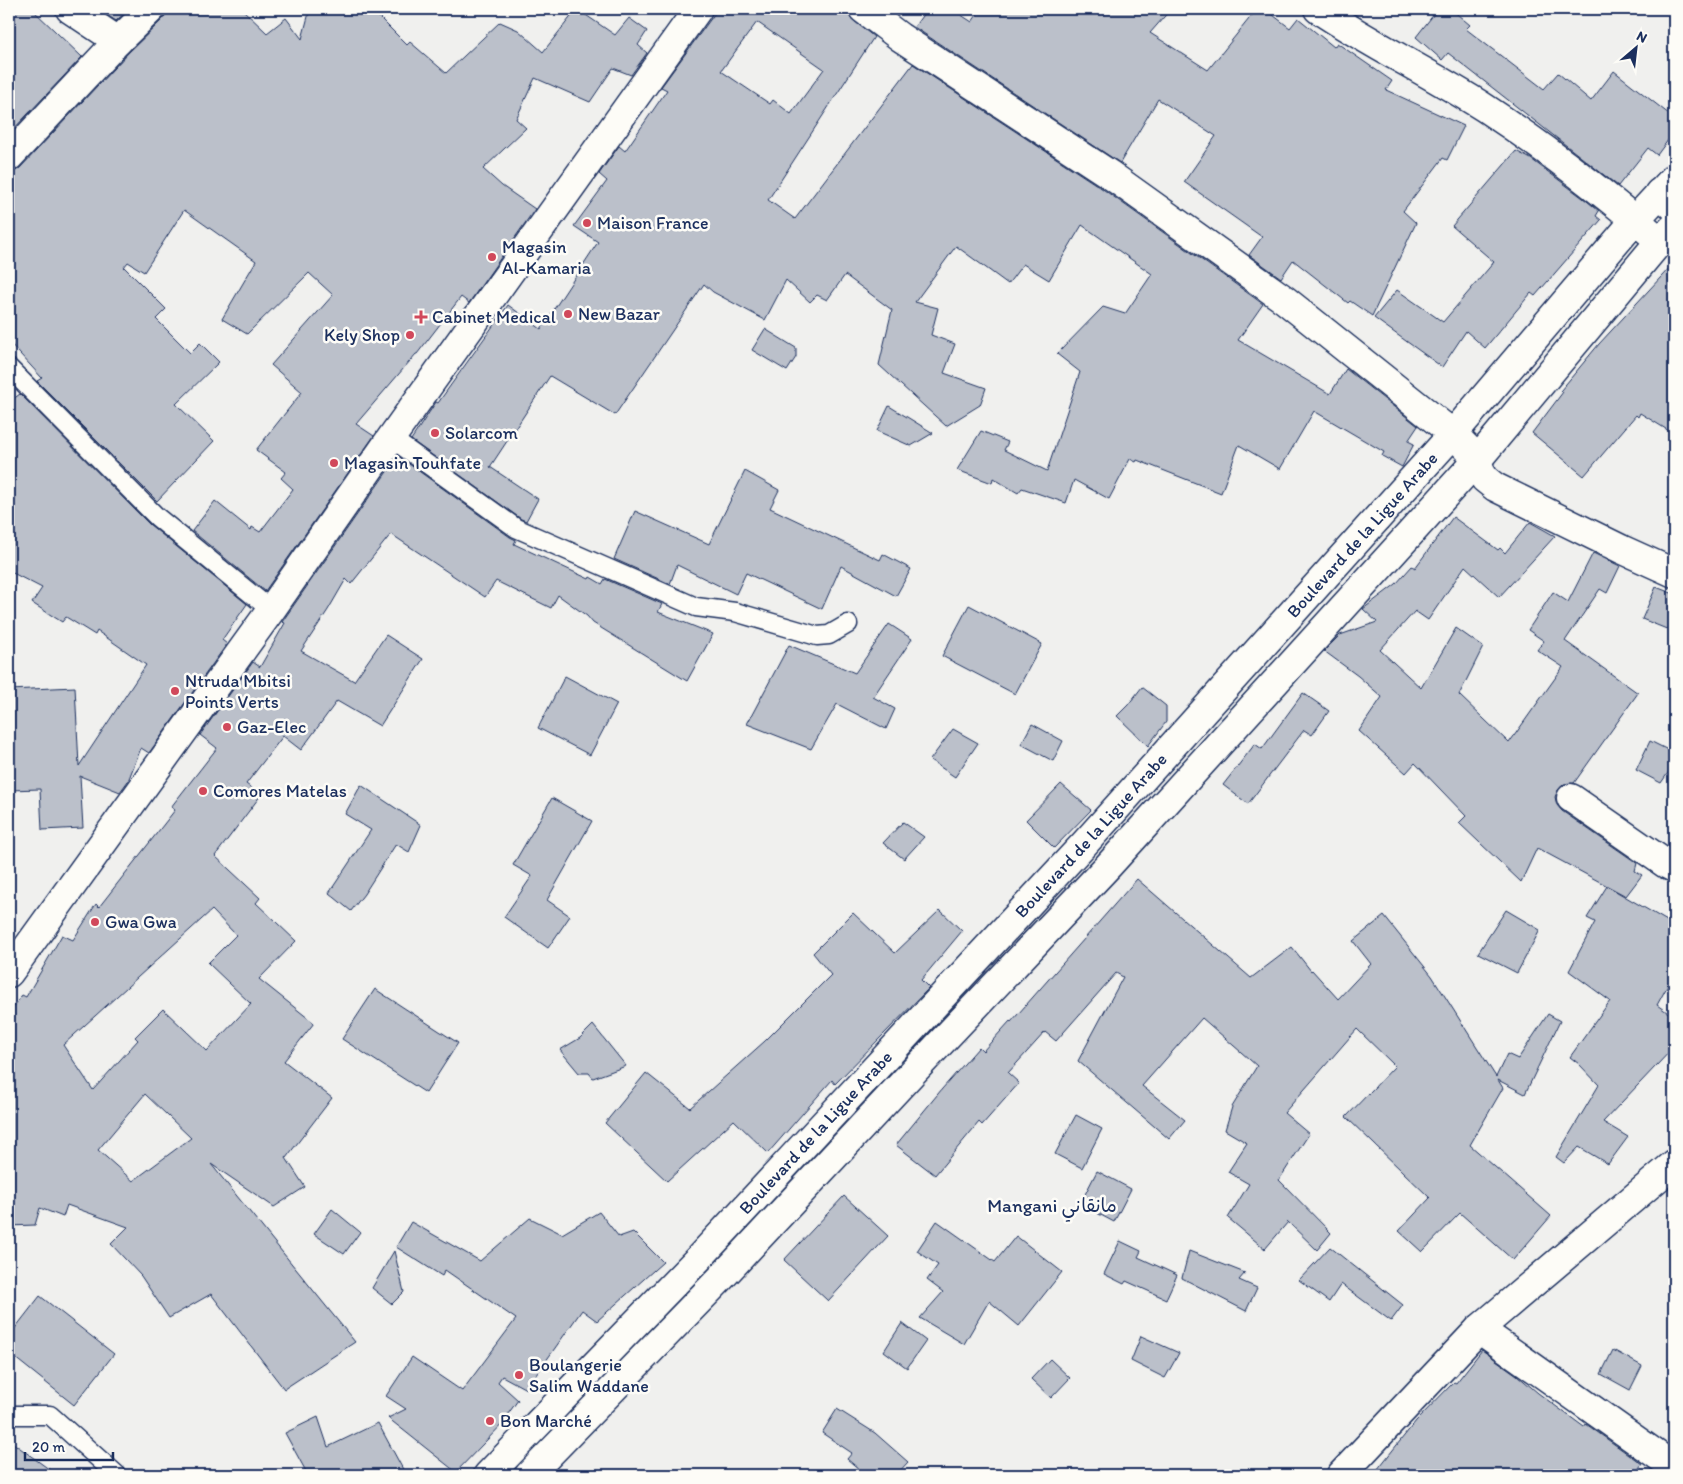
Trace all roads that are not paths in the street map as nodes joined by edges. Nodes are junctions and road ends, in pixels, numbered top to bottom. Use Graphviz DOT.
graph roads {
  1 [pos="70,9"];
  2 [pos="150,9"];
  3 [pos="698,9"];
  4 [pos="863,9"];
  5 [pos="1318,9"];
  6 [pos="118,40"];
  7 [pos="9,157"];
  8 [pos="1669,193"];
  9 [pos="1635,220"];
  10 [pos="1667,234"];
  11 [pos="9,368"];
  12 [pos="1453,434"];
  13 [pos="391,438"];
  14 [pos="1478,460"];
  15 [pos="1674,573"];
  16 [pos="271,610"];
  17 [pos="848,624"];
  18 [pos="1571,798"];
  19 [pos="1674,868"];
  20 [pos="1055,875"];
  21 [pos="1078,897"];
  22 [pos="9,973"];
  23 [pos="892,1050"];
  24 [pos="914,1070"];
  25 [pos="1670,1175"];
  26 [pos="698,1260"];
  27 [pos="719,1280"];
  28 [pos="1479,1329"];
  29 [pos="9,1414"];
  30 [pos="1674,1467"];
  31 [pos="116,1475"];
  32 [pos="488,1475"];
  33 [pos="529,1475"];
  34 [pos="1342,1475"];
  1 -- 6 [label="street"];
  2 -- 6 [label="street"];
  3 -- 13 [label="street"];
  4 -- 12 [label="street"];
  5 -- 9 [label="street"];
  6 -- 7 [label="street"];
  8 -- 9 [label="street, Boulevard de la Ligue Arabe"];
  9 -- 10 [label="street"];
  9 -- 12 [label="street, Boulevard de la Ligue Arabe"];
  10 -- 14 [label="street, Boulevard de la Ligue Arabe"];
  11 -- 16 [label="lane"];
  12 -- 14 [label="street"];
  12 -- 20 [label="street, Boulevard de la Ligue Arabe"];
  13 -- 16 [label="street"];
  13 -- 17 [label="lane"];
  14 -- 15 [label="street"];
  14 -- 21 [label="street, Boulevard de la Ligue Arabe"];
  16 -- 22 [label="street"];
  18 -- 19 [label="street"];
  20 -- 21 [label="street"];
  20 -- 23 [label="street, Boulevard de la Ligue Arabe"];
  21 -- 24 [label="street, Boulevard de la Ligue Arabe"];
  23 -- 24 [label="street"];
  23 -- 26 [label="street, Boulevard de la Ligue Arabe"];
  24 -- 27 [label="street, Boulevard de la Ligue Arabe"];
  25 -- 28 [label="street"];
  26 -- 27 [label="street"];
  26 -- 32 [label="street, Boulevard de la Ligue Arabe"];
  27 -- 33 [label="street, Boulevard de la Ligue Arabe"];
  28 -- 30 [label="street"];
  28 -- 34 [label="street"];
  29 -- 31 [label="lane"];
}
